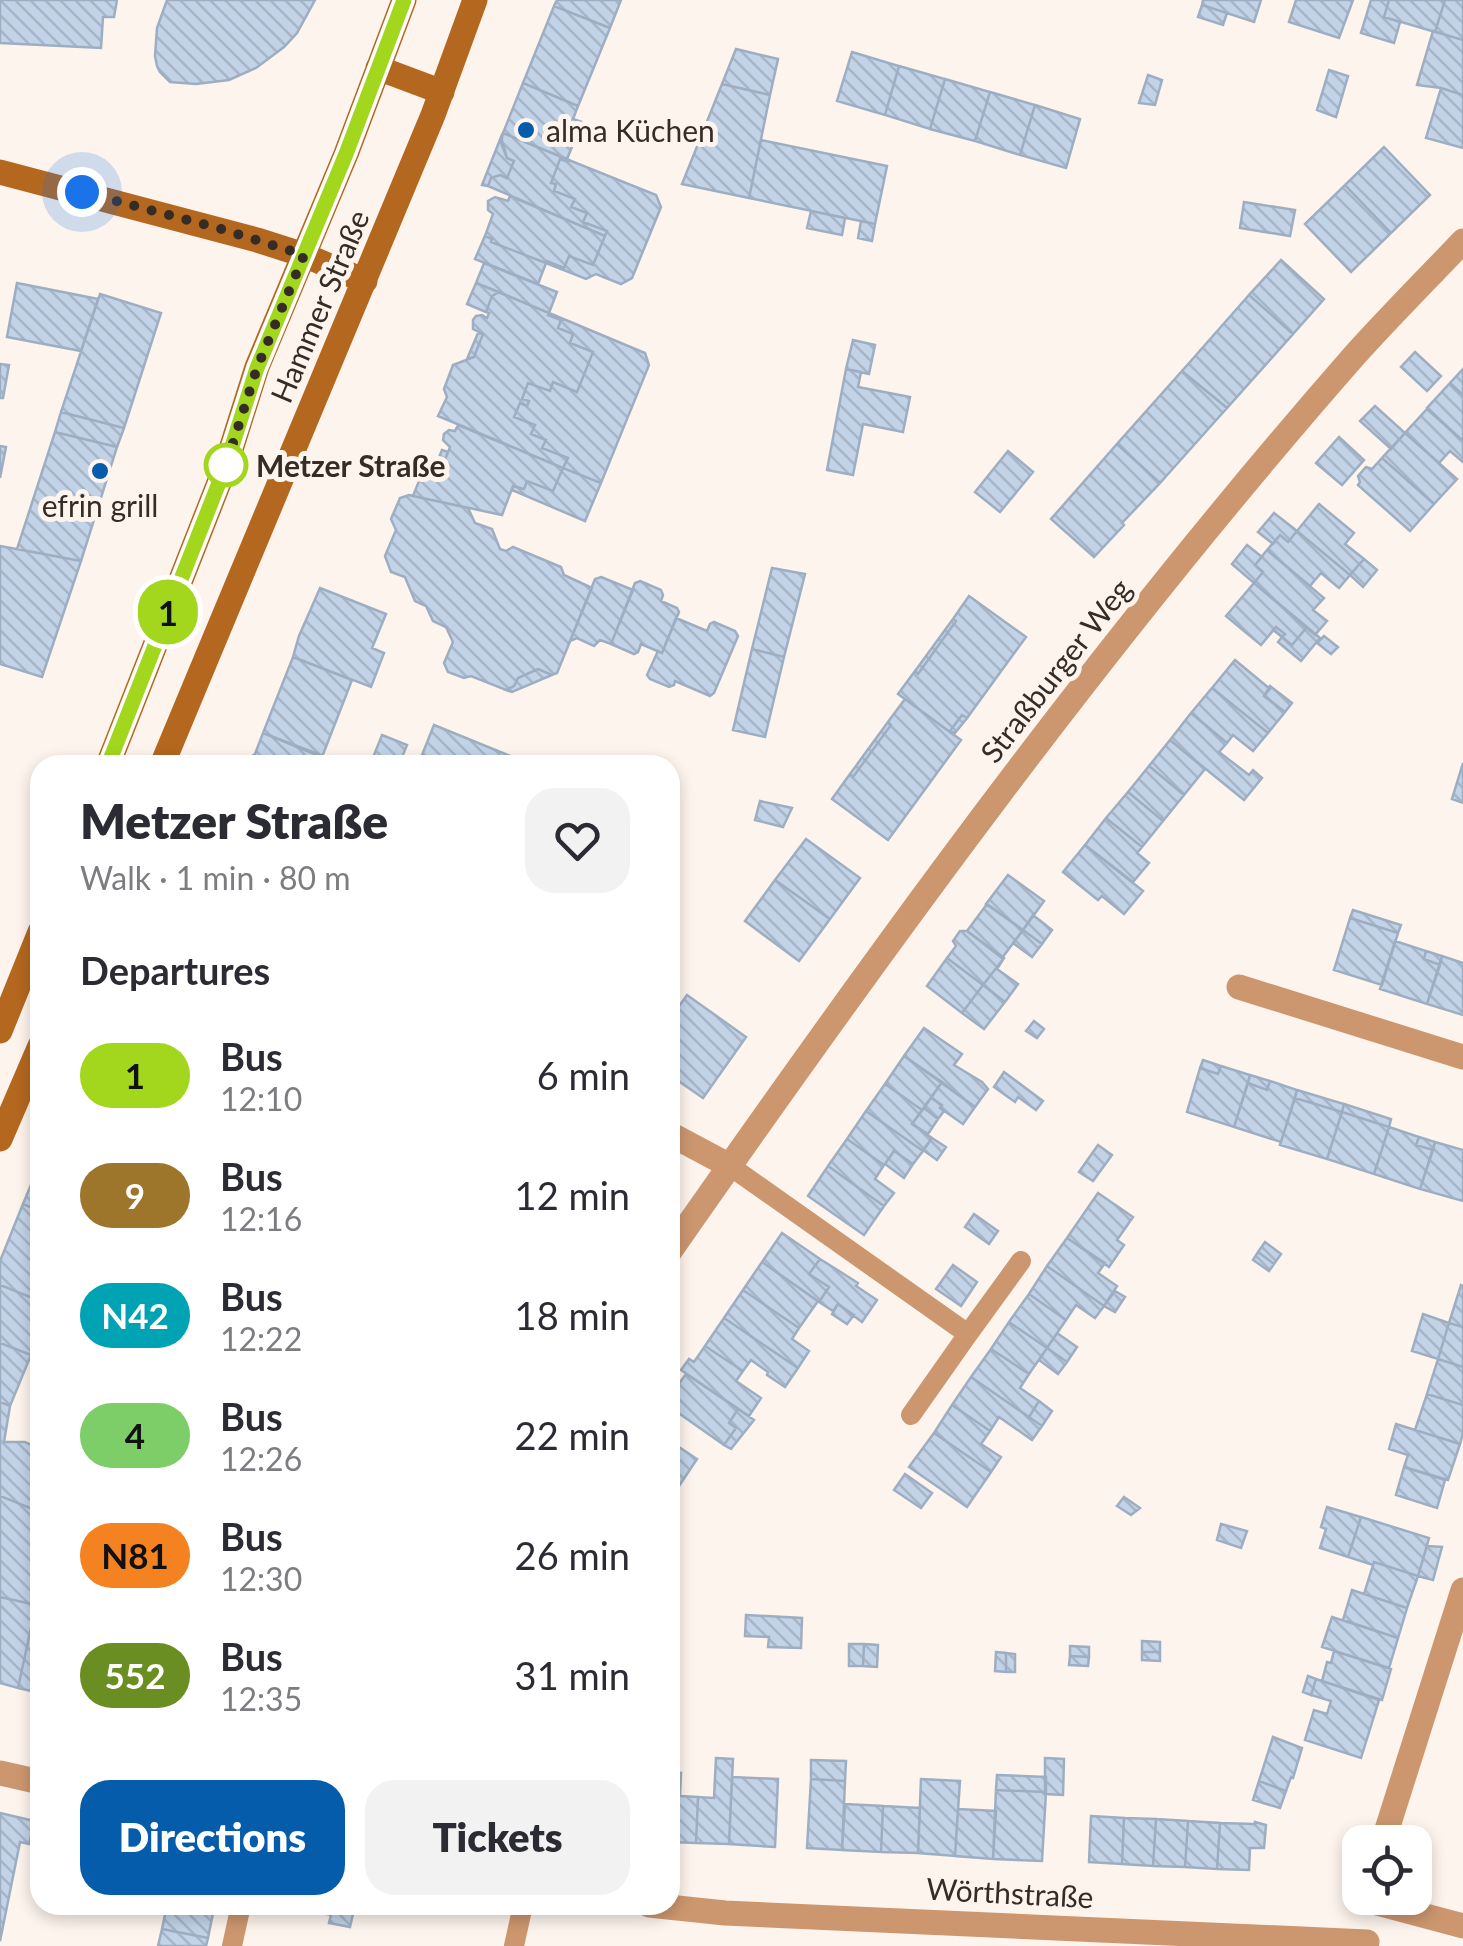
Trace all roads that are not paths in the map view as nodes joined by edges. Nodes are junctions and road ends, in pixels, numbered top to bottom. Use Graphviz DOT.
graph roads {
  1 [pos="404,0"];
  2 [pos="475,0"];
  3 [pos="378,68"];
  4 [pos="442,92"];
  5 [pos="0,172"];
  6 [pos="1463,241"];
  7 [pos="304,255"];
  8 [pos="365,280"];
  9 [pos="112,755"];
  10 [pos="166,755"];
  11 [pos="30,957"];
  12 [pos="1240,987"];
  13 [pos="0,1031"];
  14 [pos="1463,1057"];
  15 [pos="30,1069"];
  16 [pos="0,1139"];
  17 [pos="680,1139"];
  18 [pos="730,1166"];
  19 [pos="680,1237"];
  20 [pos="1021,1261"];
  21 [pos="968,1334"];
  22 [pos="911,1415"];
  23 [pos="1463,1590"];
  24 [pos="0,1773"];
  25 [pos="30,1780"];
  26 [pos="1388,1825"];
  27 [pos="680,1908"];
  28 [pos="239,1915"];
  29 [pos="521,1915"];
  30 [pos="1372,1915"];
  31 [pos="1425,1915"];
  32 [pos="1463,1926"];
  33 [pos="1367,1944"];
  34 [pos="232,1946"];
  35 [pos="514,1946"];
  1 -- 3 [label="main road, Hammer Straße"];
  2 -- 4 [label="main road, Hammer Straße"];
  3 -- 4 [label="main road"];
  3 -- 7 [label="main road, Hammer Straße"];
  4 -- 8 [label="main road, Hammer Straße"];
  5 -- 7 [label="main road"];
  6 -- 18 [label="street, Straßburger Weg"];
  7 -- 8 [label="main road"];
  7 -- 9 [label="main road, Hammer Straße"];
  8 -- 10 [label="main road, Hammer Straße"];
  11 -- 13 [label="main road"];
  12 -- 14 [label="street"];
  15 -- 16 [label="main road"];
  17 -- 18 [label="street"];
  18 -- 19 [label="street, Straßburger Weg"];
  18 -- 21 [label="lane"];
  20 -- 21 [label="lane"];
  21 -- 22 [label="lane"];
  23 -- 26 [label="street"];
  24 -- 25 [label="street"];
  27 -- 33 [label="street, Wörthstraße"];
  28 -- 34 [label="lane"];
  29 -- 35 [label="lane"];
  30 -- 33 [label="street"];
  31 -- 32 [label="street"];
}
